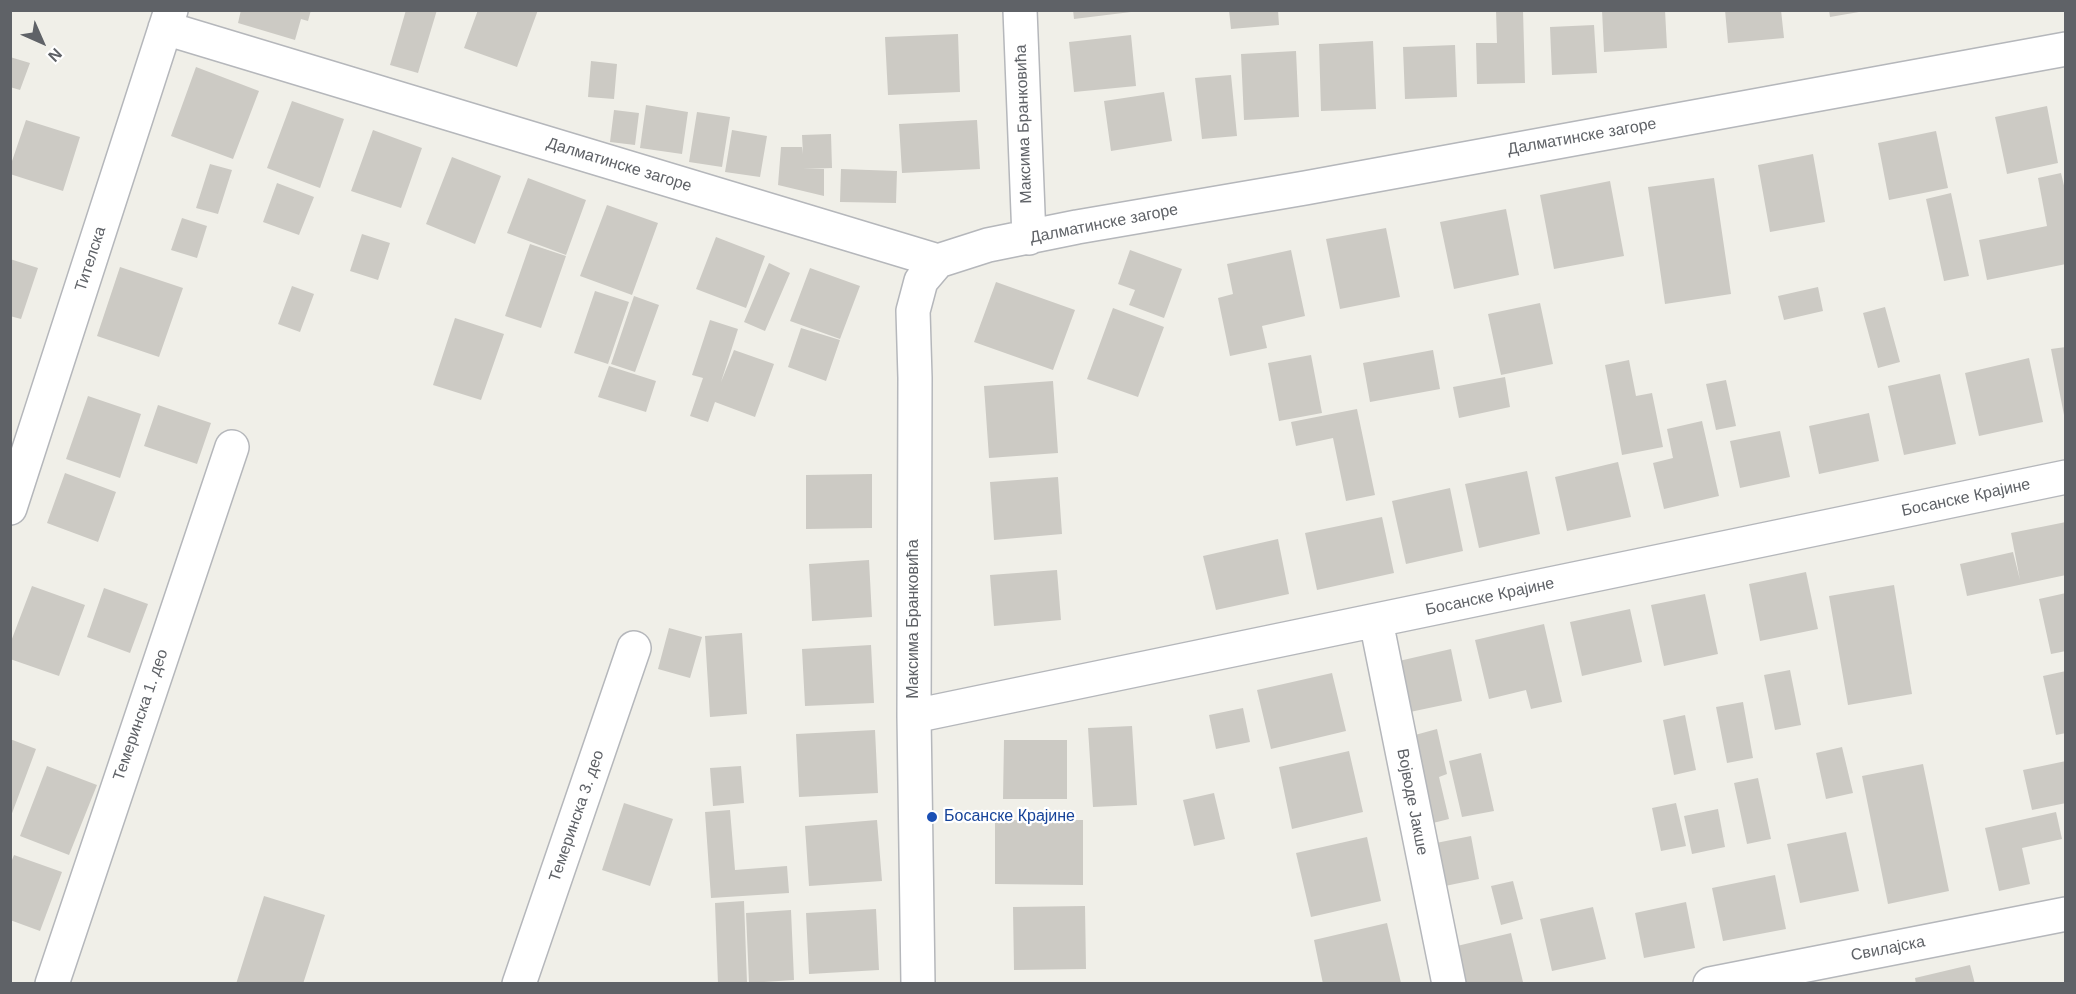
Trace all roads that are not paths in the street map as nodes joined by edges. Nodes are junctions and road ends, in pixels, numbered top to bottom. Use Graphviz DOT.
graph roads {
  1 [pos="1020,10"];
  2 [pos="168,19"];
  3 [pos="2066,49"];
  4 [pos="1029,238"];
  5 [pos="938,261"];
  6 [pos="232,447"];
  7 [pos="2066,477"];
  8 [pos="10,508"];
  9 [pos="1376,621"];
  10 [pos="634,648"];
  11 [pos="914,716"];
  12 [pos="2066,914"];
  13 [pos="52,984"];
  14 [pos="519,984"];
  15 [pos="918,984"];
  16 [pos="1449,984"];
  17 [pos="1710,984"];
  1 -- 4 [label="street, Максима Бранковића"];
  2 -- 5 [label="street, Далматинске загоре"];
  2 -- 8 [label="street, Тителска"];
  3 -- 4 [label="street, Далматинске загоре"];
  4 -- 5 [label="street, Далматинске загоре"];
  5 -- 11 [label="street, Максима Бранковића"];
  6 -- 13 [label="street, Темеринска 1. део"];
  7 -- 9 [label="street, Босанске Крајине"];
  9 -- 11 [label="street, Босанске Крајине"];
  9 -- 16 [label="street, Војводе Јакше"];
  10 -- 14 [label="street, Темеринска 3. део"];
  11 -- 15 [label="street, Максима Бранковића"];
  12 -- 17 [label="street, Свилајска"];
}
